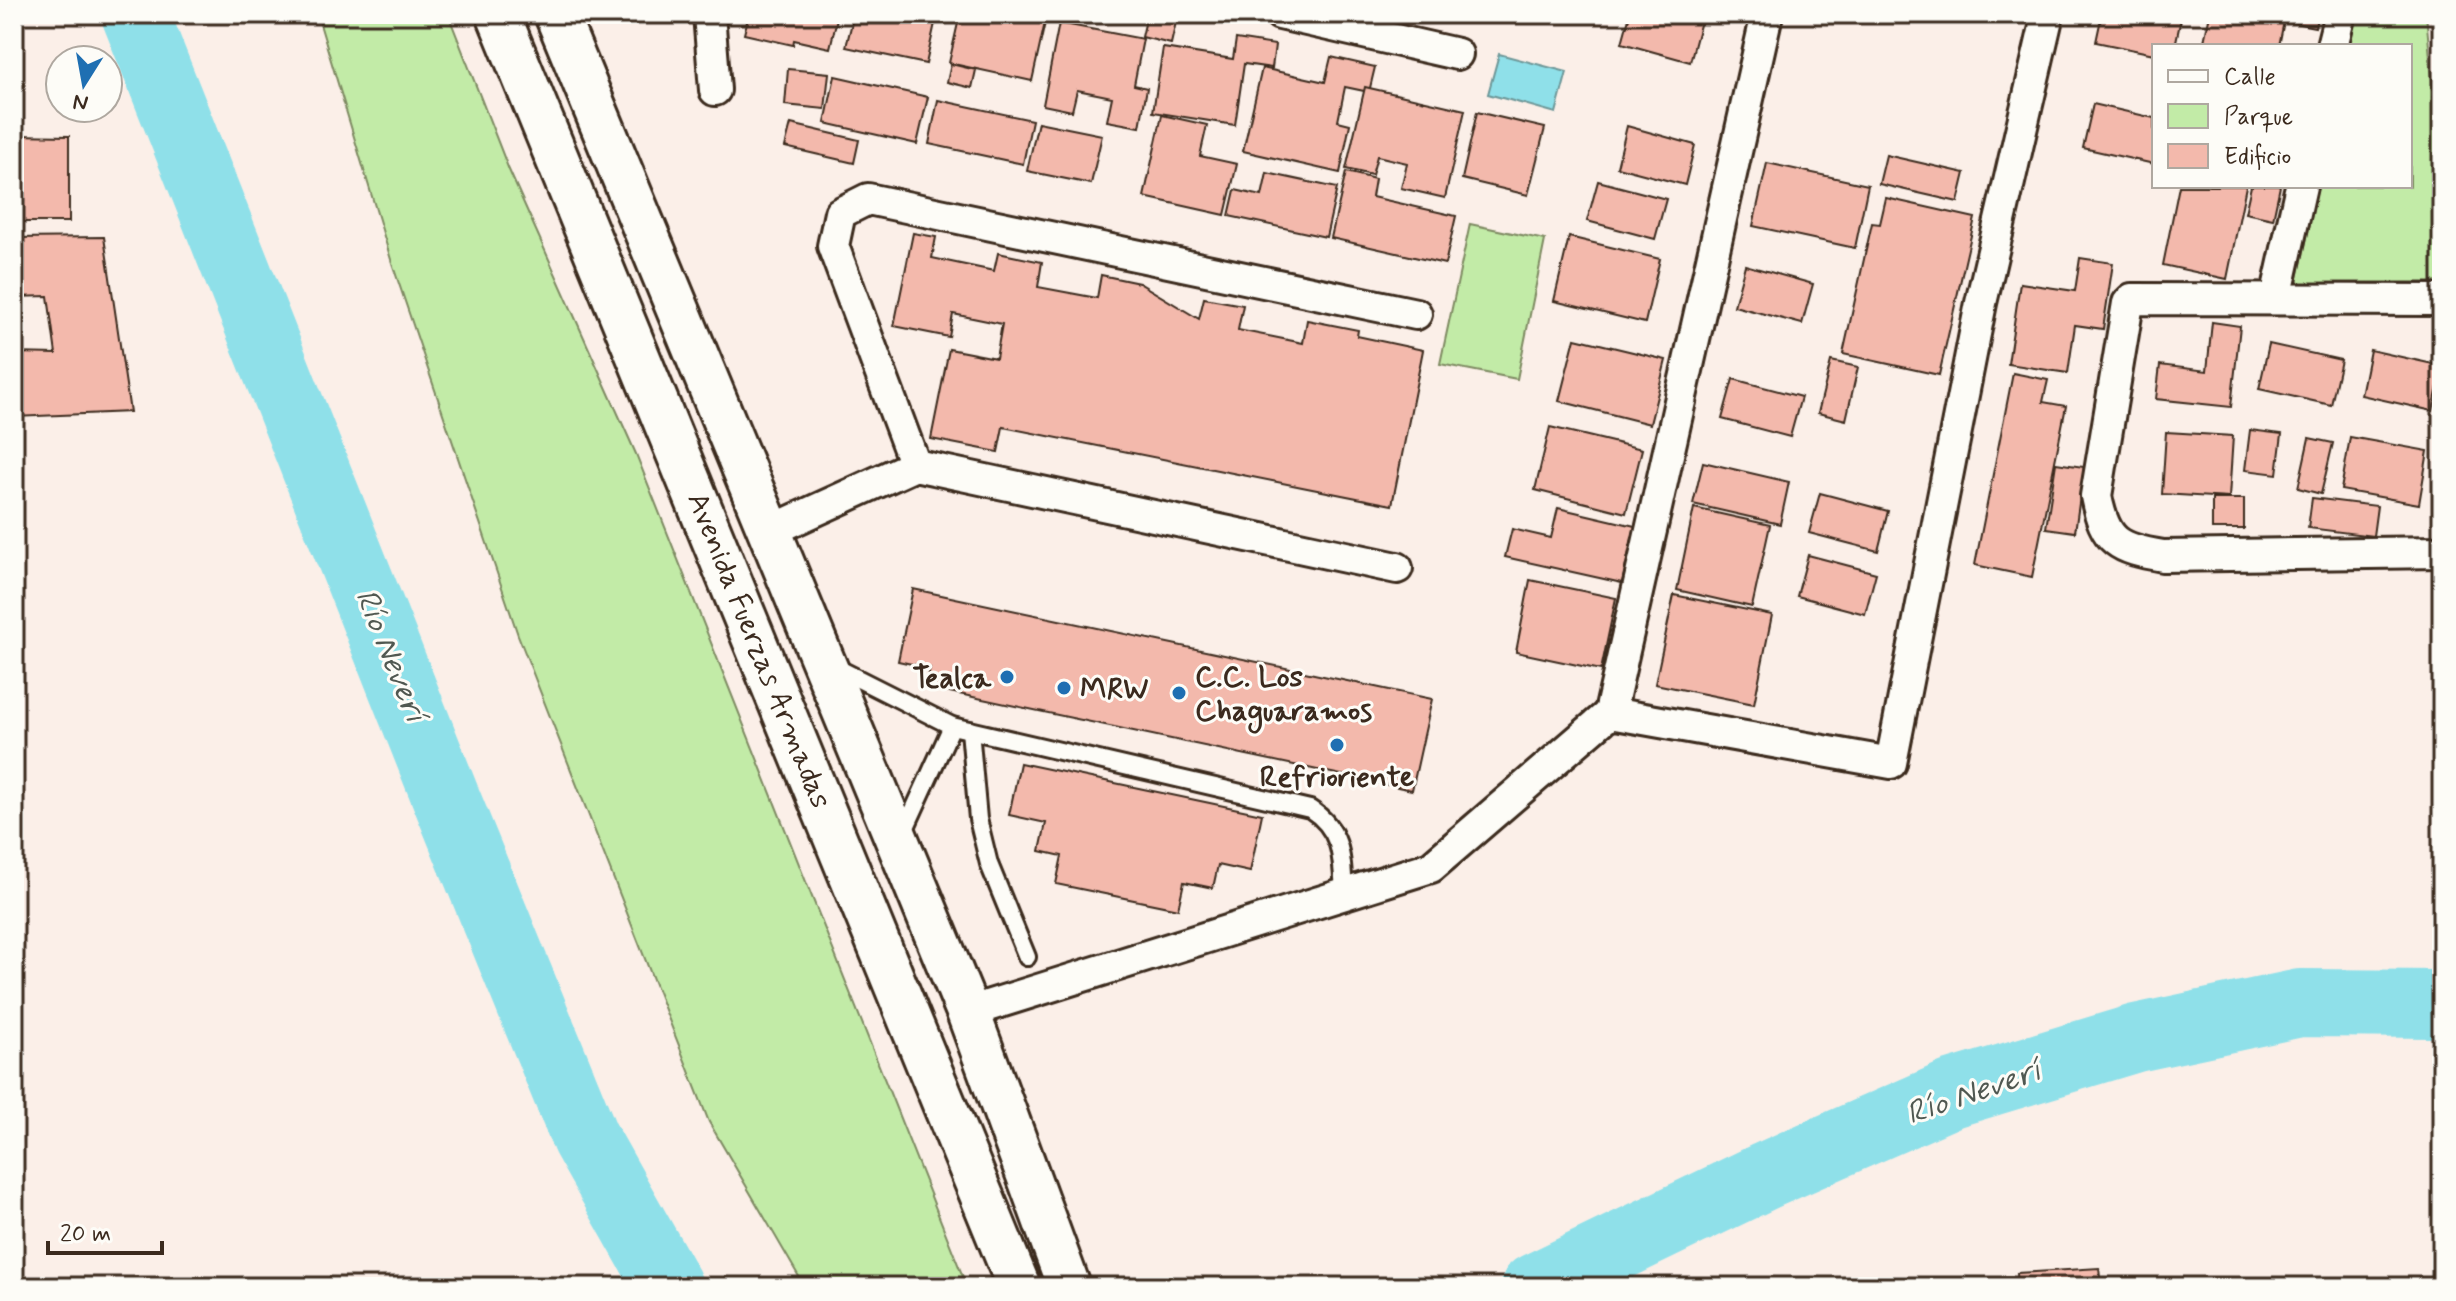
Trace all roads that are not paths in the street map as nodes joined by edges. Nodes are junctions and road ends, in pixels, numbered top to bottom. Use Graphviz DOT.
graph roads {
  1 [pos="498,14"];
  2 [pos="556,14"];
  3 [pos="709,14"];
  4 [pos="1280,14"];
  5 [pos="1767,14"];
  6 [pos="2048,14"];
  7 [pos="2340,14"];
  8 [pos="2332,44"];
  9 [pos="1457,54"];
  10 [pos="715,90"];
  11 [pos="2301,188"];
  12 [pos="2276,298"];
  13 [pos="2442,300"];
  14 [pos="1416,314"];
  15 [pos="915,465"];
  16 [pos="768,532"];
  17 [pos="2442,552"];
  18 [pos="1397,568"];
  19 [pos="821,660"];
  20 [pos="1610,713"];
  21 [pos="952,726"];
  22 [pos="970,730"];
  23 [pos="899,843"];
  24 [pos="1344,895"];
  25 [pos="1027,957"];
  26 [pos="968,1012"];
  27 [pos="1066,1279"];
  28 [pos="1019,1287"];
  1 -- 28 [label="street, Avenida Fuerzas Armadas"];
  2 -- 16 [label="street, Avenida Fuerzas Armadas"];
  3 -- 10 [label="street"];
  4 -- 9 [label="street"];
  5 -- 20 [label="street"];
  6 -- 20 [label="street"];
  7 -- 8 [label="street"];
  11 -- 12 [label="street"];
  12 -- 13 [label="street"];
  12 -- 17 [label="street"];
  14 -- 15 [label="street"];
  15 -- 16 [label="street"];
  15 -- 18 [label="street"];
  16 -- 19 [label="street, Avenida Fuerzas Armadas"];
  19 -- 21 [label="lane"];
  19 -- 23 [label="street, Avenida Fuerzas Armadas"];
  20 -- 24 [label="street"];
  21 -- 22 [label="lane"];
  21 -- 23 [label="lane"];
  22 -- 24 [label="lane"];
  22 -- 25 [label="lane"];
  23 -- 26 [label="street, Avenida Fuerzas Armadas"];
  24 -- 26 [label="street"];
  26 -- 27 [label="street, Avenida Fuerzas Armadas"];
}
